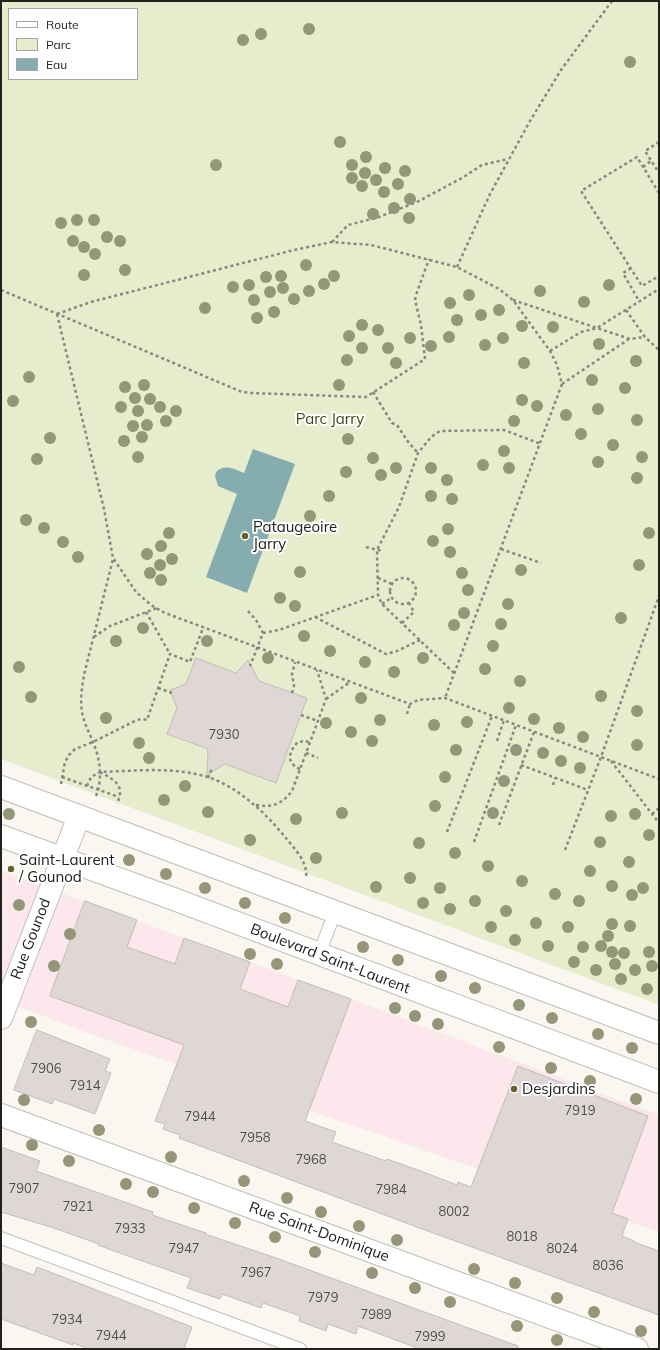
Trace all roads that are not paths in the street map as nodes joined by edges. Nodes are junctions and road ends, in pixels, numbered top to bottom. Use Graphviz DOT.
graph roads {
  1 [pos="1,787"];
  2 [pos="79,816"];
  3 [pos="1,836"];
  4 [pos="62,859"];
  5 [pos="334,912"];
  6 [pos="318,954"];
  7 [pos="1,1018"];
  8 [pos="659,1033"];
  9 [pos="659,1082"];
  10 [pos="1,1115"];
  11 [pos="1,1238"];
  12 [pos="300,1349"];
  13 [pos="637,1349"];
  1 -- 2 [label="main road"];
  2 -- 4 [label="main road, Rue Gounod"];
  2 -- 5 [label="main road"];
  3 -- 4 [label="main road, Boulevard Saint-Laurent"];
  4 -- 6 [label="main road, Boulevard Saint-Laurent"];
  4 -- 7 [label="main road, Rue Gounod"];
  5 -- 6 [label="lane"];
  5 -- 8 [label="main road"];
  6 -- 9 [label="main road, Boulevard Saint-Laurent"];
  10 -- 13 [label="main road, Rue Saint-Dominique"];
  11 -- 12 [label="lane"];
}
